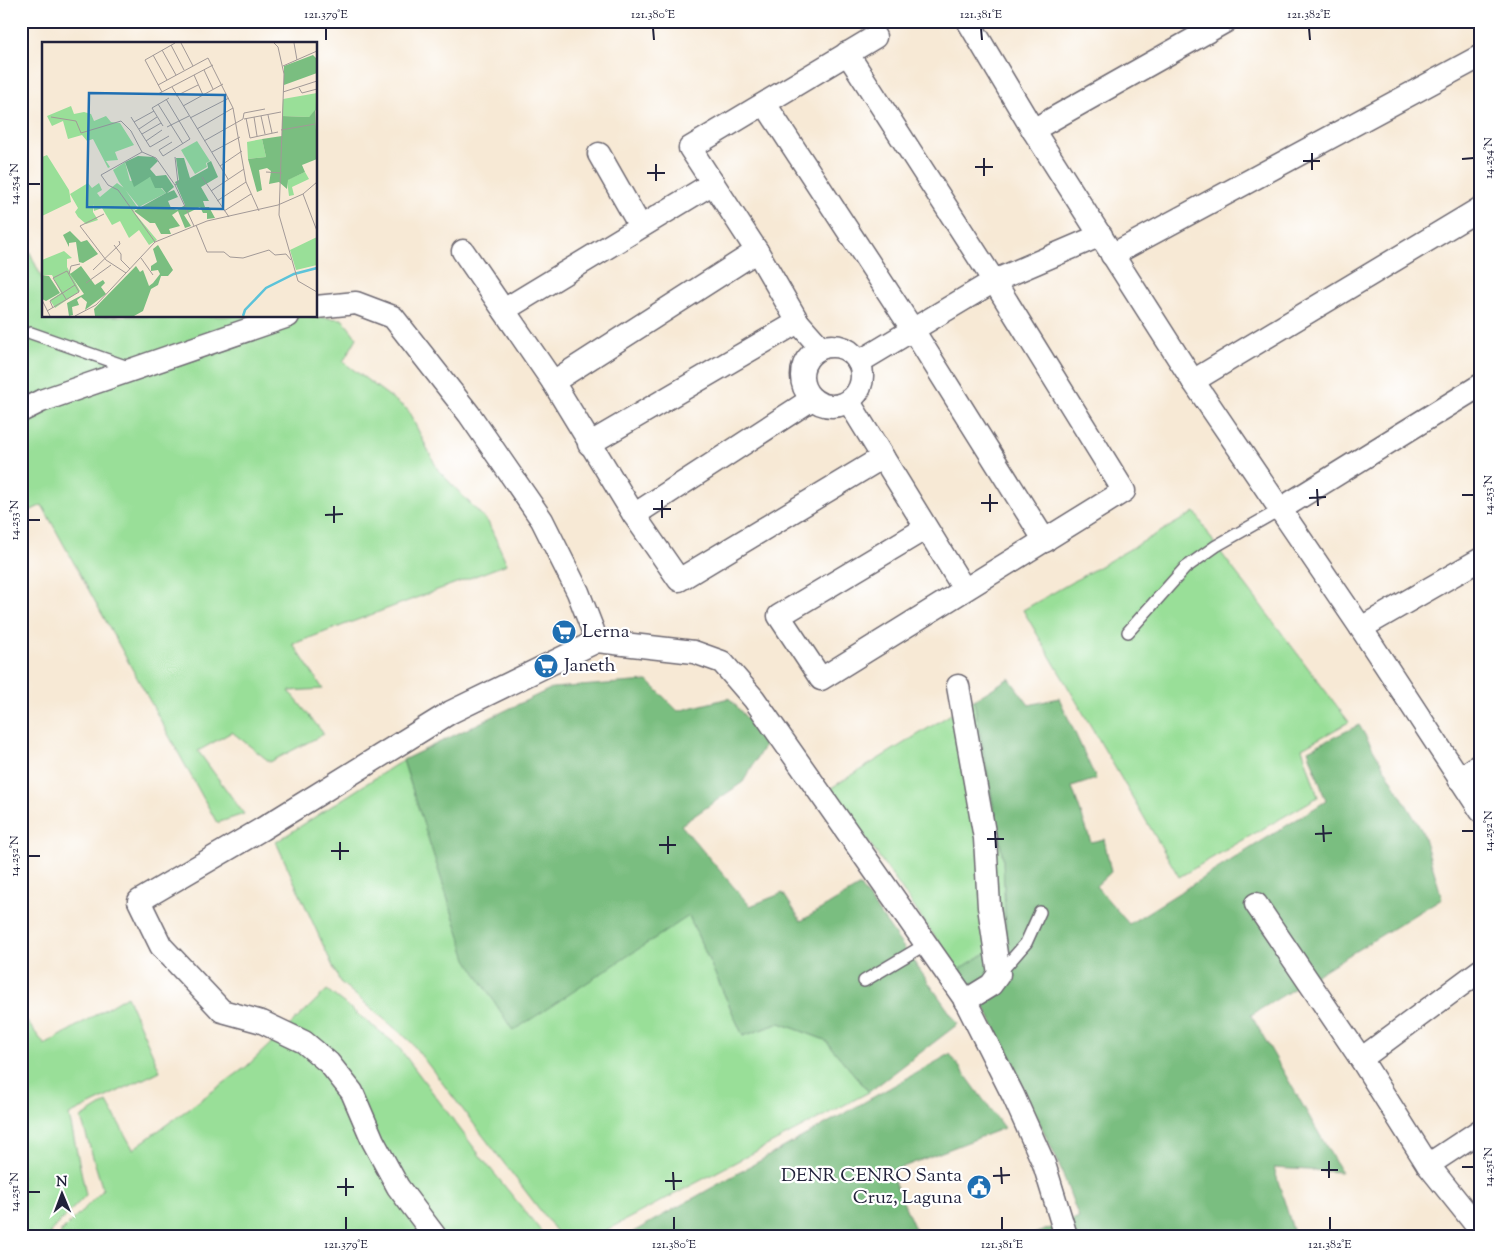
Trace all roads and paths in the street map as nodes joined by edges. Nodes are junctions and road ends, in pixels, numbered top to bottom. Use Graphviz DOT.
graph roads {
  1 [pos="968,21"];
  2 [pos="1226,21"];
  3 [pos="875,37"];
  4 [pos="847,53"];
  5 [pos="1481,56"];
  6 [pos="765,104"];
  7 [pos="1033,130"];
  8 [pos="599,154"];
  9 [pos="713,182"];
  10 [pos="1481,208"];
  11 [pos="640,226"];
  12 [pos="1100,235"];
  13 [pos="757,251"];
  14 [pos="463,252"];
  15 [pos="1112,254"];
  16 [pos="994,281"];
  17 [pos="318,307"];
  18 [pos="504,310"];
  19 [pos="282,318"];
  20 [pos="798,322"];
  21 [pos="913,330"];
  22 [pos="31,333"];
  23 [pos="821,348"];
  24 [pos="859,362"];
  25 [pos="133,369"];
  26 [pos="1193,381"];
  27 [pos="553,382"];
  28 [pos="1481,385"];
  29 [pos="812,399"];
  30 [pos="849,402"];
  31 [pos="21,411"];
  32 [pos="589,444"];
  33 [pos="883,457"];
  34 [pos="1279,510"];
  35 [pos="634,516"];
  36 [pos="926,528"];
  37 [pos="1046,540"];
  38 [pos="1481,559"];
  39 [pos="964,589"];
  40 [pos="1360,628"];
  41 [pos="1128,632"];
  42 [pos="597,642"];
  43 [pos="958,686"];
  44 [pos="1481,764"];
  45 [pos="1459,779"];
  46 [pos="1481,811"];
  47 [pos="1256,904"];
  48 [pos="1040,912"];
  49 [pos="926,944"];
  50 [pos="1481,970"];
  51 [pos="999,974"];
  52 [pos="864,981"];
  53 [pos="965,1001"];
  54 [pos="1361,1059"];
  55 [pos="1481,1130"];
  56 [pos="1428,1165"];
  57 [pos="1481,1231"];
  58 [pos="435,1236"];
  59 [pos="1066,1236"];
  1 -- 7 [label="street"];
  2 -- 7 [label="street"];
  3 -- 4 [label="street"];
  4 -- 6 [label="street"];
  4 -- 16 [label="street"];
  5 -- 15 [label="street"];
  6 -- 9 [label="street"];
  6 -- 21 [label="street"];
  7 -- 12 [label="street"];
  8 -- 11 [label="street"];
  9 -- 11 [label="street"];
  9 -- 13 [label="street"];
  10 -- 26 [label="street"];
  11 -- 18 [label="street"];
  12 -- 15 [label="street"];
  12 -- 16 [label="street"];
  13 -- 20 [label="street"];
  13 -- 27 [label="street"];
  14 -- 18 [label="street"];
  15 -- 26 [label="street"];
  16 -- 21 [label="street"];
  16 -- 37 [label="street"];
  17 -- 42 [label="street"];
  18 -- 27 [label="street"];
  19 -- 25 [label="street"];
  20 -- 23 [label="street"];
  20 -- 32 [label="street"];
  21 -- 24 [label="street"];
  21 -- 37 [label="street"];
  22 -- 25 [label="lane"];
  23 -- 24 [label="street"];
  23 -- 29 [label="street"];
  24 -- 30 [label="street"];
  25 -- 31 [label="street"];
  26 -- 34 [label="street"];
  27 -- 32 [label="street"];
  28 -- 34 [label="street"];
  29 -- 30 [label="street"];
  29 -- 35 [label="street"];
  30 -- 33 [label="street"];
  32 -- 35 [label="street"];
  33 -- 35 [label="street"];
  33 -- 36 [label="street"];
  34 -- 40 [label="street"];
  34 -- 41 [label="lane"];
  36 -- 39 [label="street"];
  36 -- 39 [label="street"];
  37 -- 39 [label="street"];
  38 -- 40 [label="street"];
  40 -- 45 [label="street"];
  42 -- 49 [label="street"];
  42 -- 58 [label="street"];
  43 -- 51 [label="street"];
  44 -- 45 [label="street"];
  45 -- 46 [label="street"];
  47 -- 54 [label="street"];
  48 -- 51 [label="lane"];
  49 -- 52 [label="lane"];
  49 -- 53 [label="street"];
  50 -- 54 [label="street"];
  51 -- 53 [label="street"];
  53 -- 59 [label="street"];
  54 -- 56 [label="street"];
  55 -- 56 [label="street"];
  56 -- 57 [label="street"];
}
